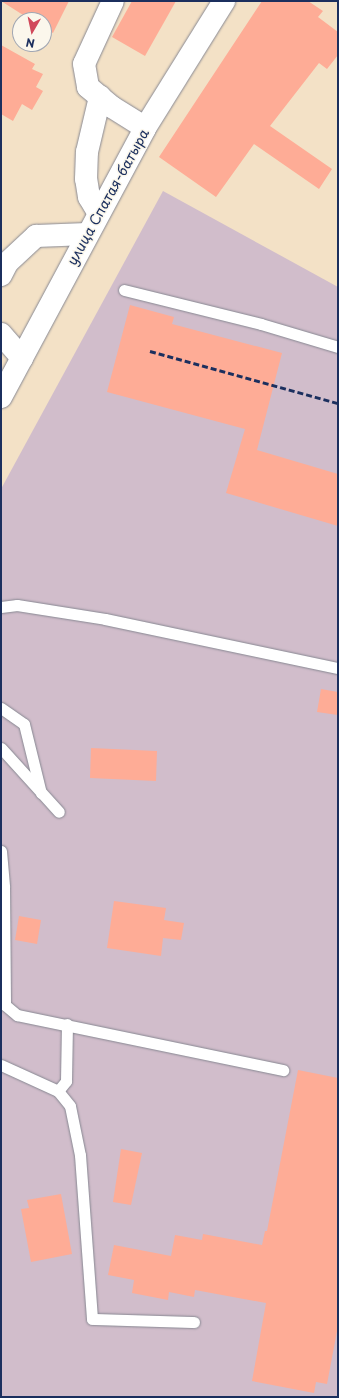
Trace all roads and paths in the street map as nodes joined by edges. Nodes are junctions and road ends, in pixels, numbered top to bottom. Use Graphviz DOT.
graph roads {
  1 [pos="113,1"];
  2 [pos="224,1"];
  3 [pos="100,97"];
  4 [pos="145,128"];
  5 [pos="98,212"];
  6 [pos="87,234"];
  7 [pos="1,275"];
  8 [pos="124,290"];
  9 [pos="1,334"];
  10 [pos="338,347"];
  11 [pos="22,358"];
  12 [pos="1,397"];
  13 [pos="1,607"];
  14 [pos="338,668"];
  15 [pos="1,708"];
  16 [pos="1,748"];
  17 [pos="41,793"];
  18 [pos="59,812"];
  19 [pos="1,850"];
  20 [pos="67,1024"];
  21 [pos="1,1064"];
  22 [pos="283,1070"];
  23 [pos="58,1091"];
  24 [pos="194,1322"];
  1 -- 3 [label="street"];
  2 -- 4 [label="street, улица Спатая-батыра"];
  3 -- 4 [label="street"];
  3 -- 5 [label="street"];
  4 -- 5 [label="street, улица Спатая-батыра"];
  5 -- 6 [label="street, улица Спатая-батыра"];
  6 -- 7 [label="street"];
  6 -- 11 [label="street, улица Спатая-батыра"];
  8 -- 10 [label="lane"];
  9 -- 11 [label="street"];
  11 -- 12 [label="street, улица Спатая-батыра"];
  13 -- 14 [label="lane"];
  15 -- 17 [label="lane"];
  16 -- 17 [label="lane"];
  17 -- 18 [label="lane"];
  19 -- 20 [label="lane"];
  20 -- 22 [label="lane"];
  20 -- 23 [label="lane"];
  21 -- 23 [label="lane"];
  23 -- 24 [label="lane"];
}
